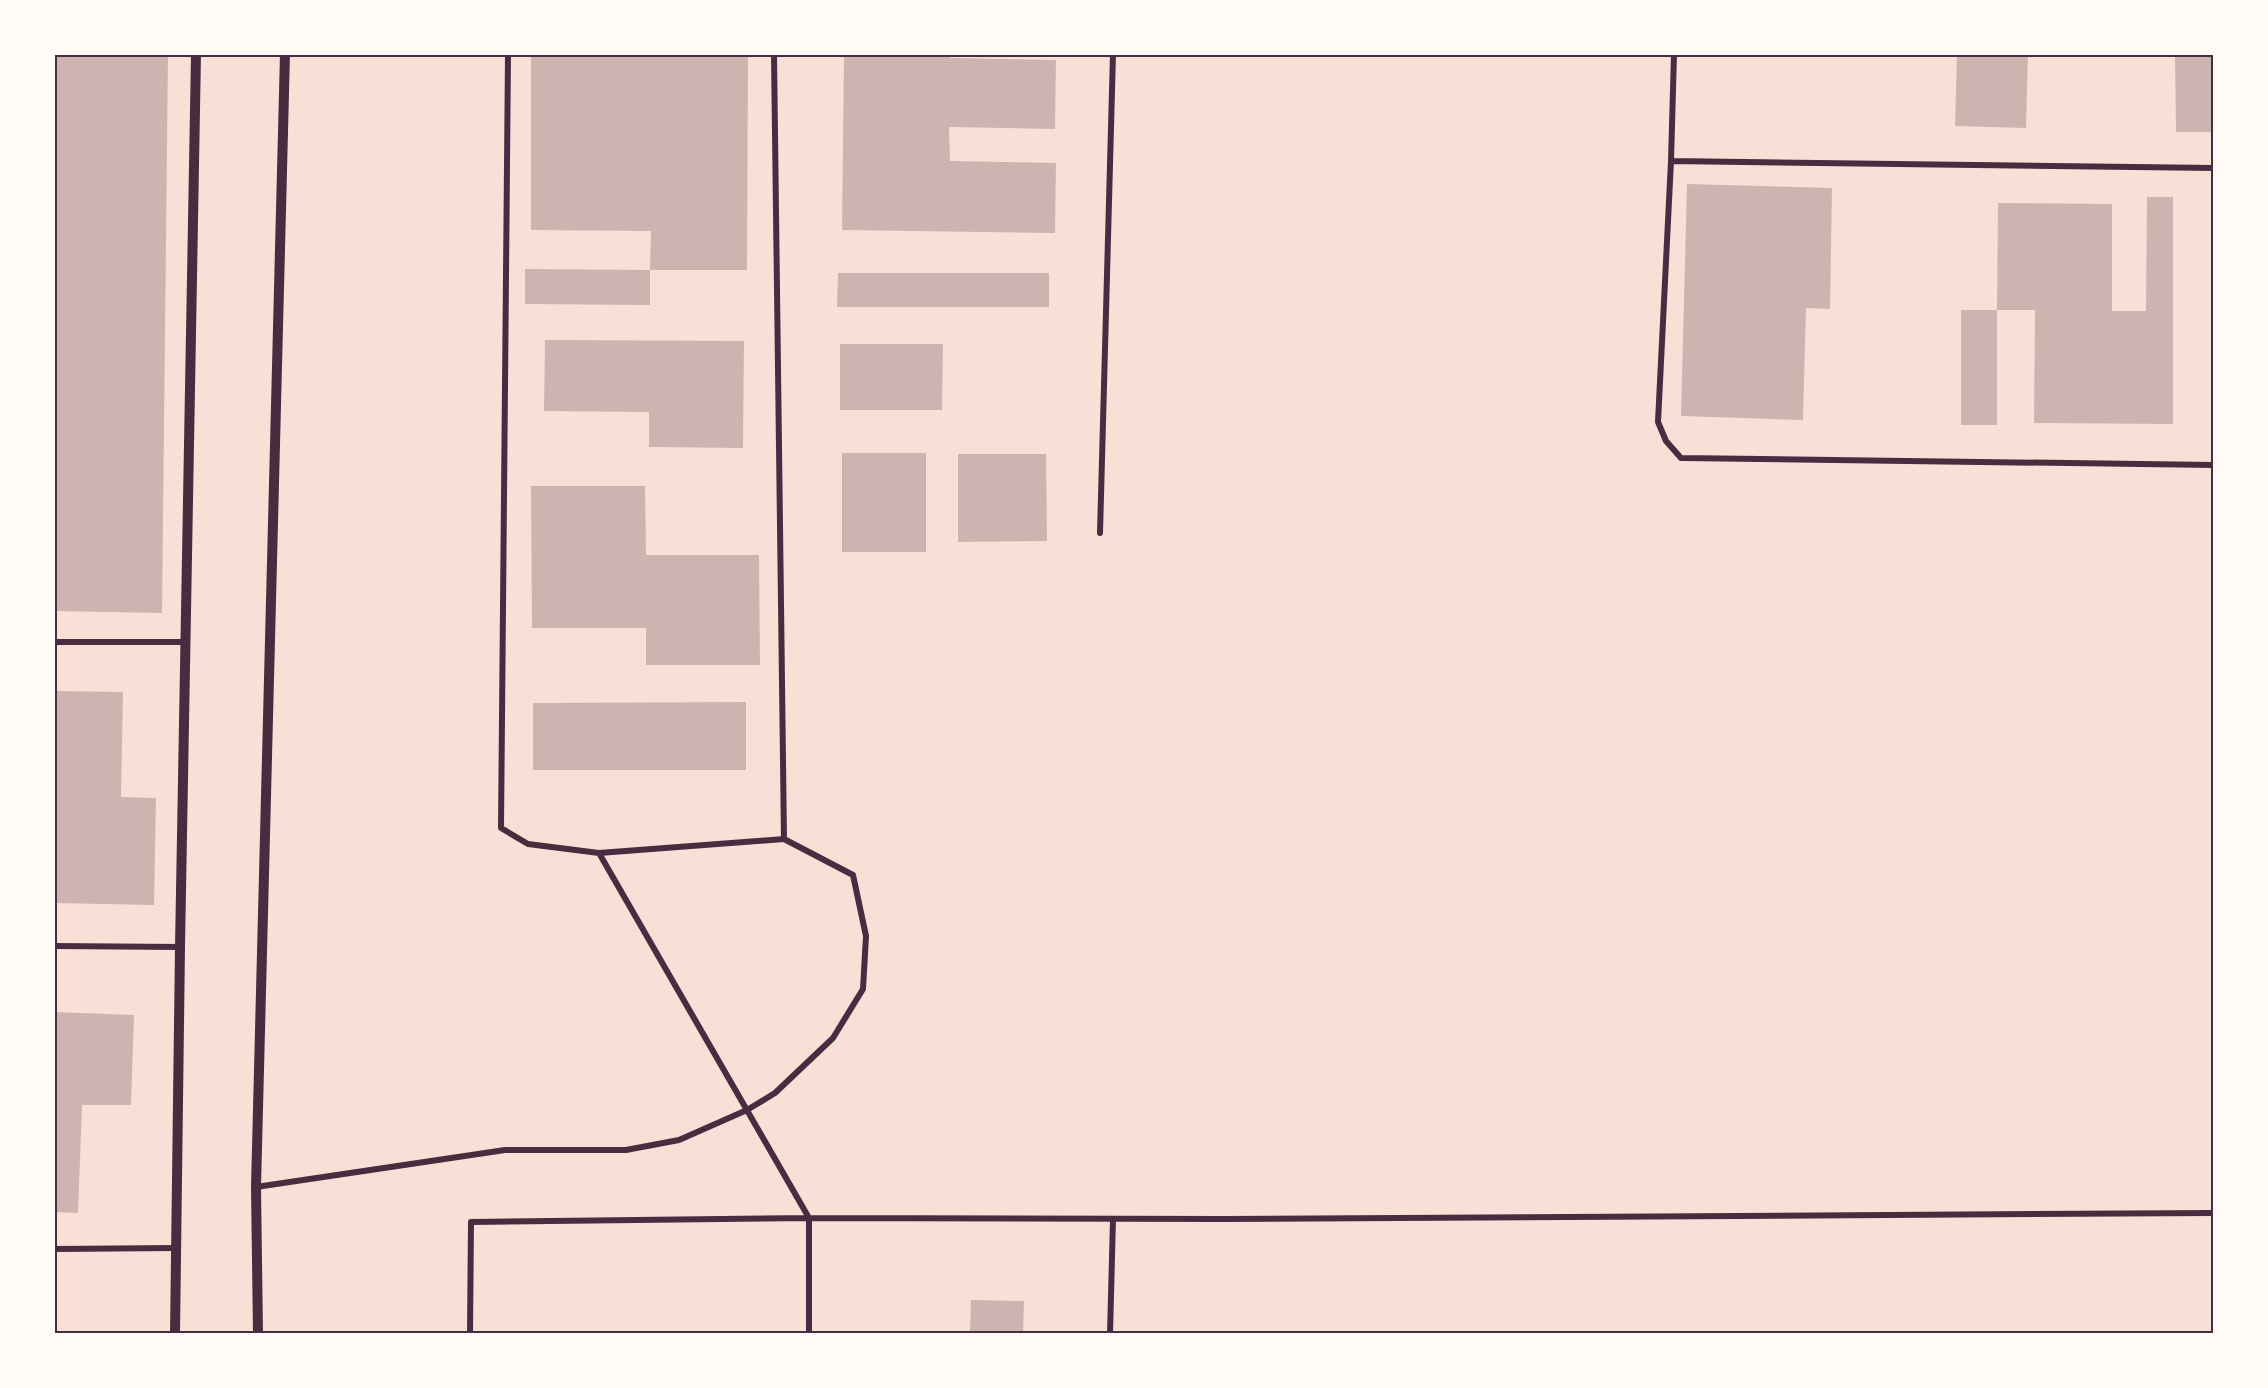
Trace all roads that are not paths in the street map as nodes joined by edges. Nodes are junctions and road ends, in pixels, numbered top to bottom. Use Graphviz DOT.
graph roads {
  1 [pos="196,54"];
  2 [pos="285,54"];
  3 [pos="508,54"];
  4 [pos="774,54"];
  5 [pos="1113,54"];
  6 [pos="1674,54"];
  7 [pos="1671,161"];
  8 [pos="2214,168"];
  9 [pos="2214,465"];
  10 [pos="1100,533"];
  11 [pos="54,642"];
  12 [pos="185,642"];
  13 [pos="784,839"];
  14 [pos="599,853"];
  15 [pos="54,946"];
  16 [pos="180,947"];
  17 [pos="747,1110"];
  18 [pos="256,1187"];
  19 [pos="2214,1213"];
  20 [pos="810,1218"];
  21 [pos="1113,1219"];
  22 [pos="177,1248"];
  23 [pos="54,1250"];
  24 [pos="175,1334"];
  25 [pos="258,1334"];
  26 [pos="470,1334"];
  27 [pos="810,1334"];
  28 [pos="1110,1334"];
  1 -- 12 [label="street"];
  2 -- 18 [label="street"];
  3 -- 14 [label="street"];
  4 -- 13 [label="street"];
  5 -- 10 [label="street"];
  6 -- 7 [label="street"];
  7 -- 8 [label="street"];
  7 -- 9 [label="street"];
  11 -- 12 [label="street"];
  12 -- 16 [label="street"];
  13 -- 14 [label="street"];
  13 -- 17 [label="street"];
  14 -- 17 [label="street"];
  15 -- 16 [label="street"];
  16 -- 22 [label="street"];
  17 -- 18 [label="street"];
  17 -- 20 [label="street"];
  18 -- 25 [label="street"];
  19 -- 21 [label="street"];
  20 -- 21 [label="street"];
  20 -- 26 [label="street"];
  20 -- 27 [label="street"];
  21 -- 28 [label="street"];
  22 -- 23 [label="street"];
  22 -- 24 [label="street"];
}
